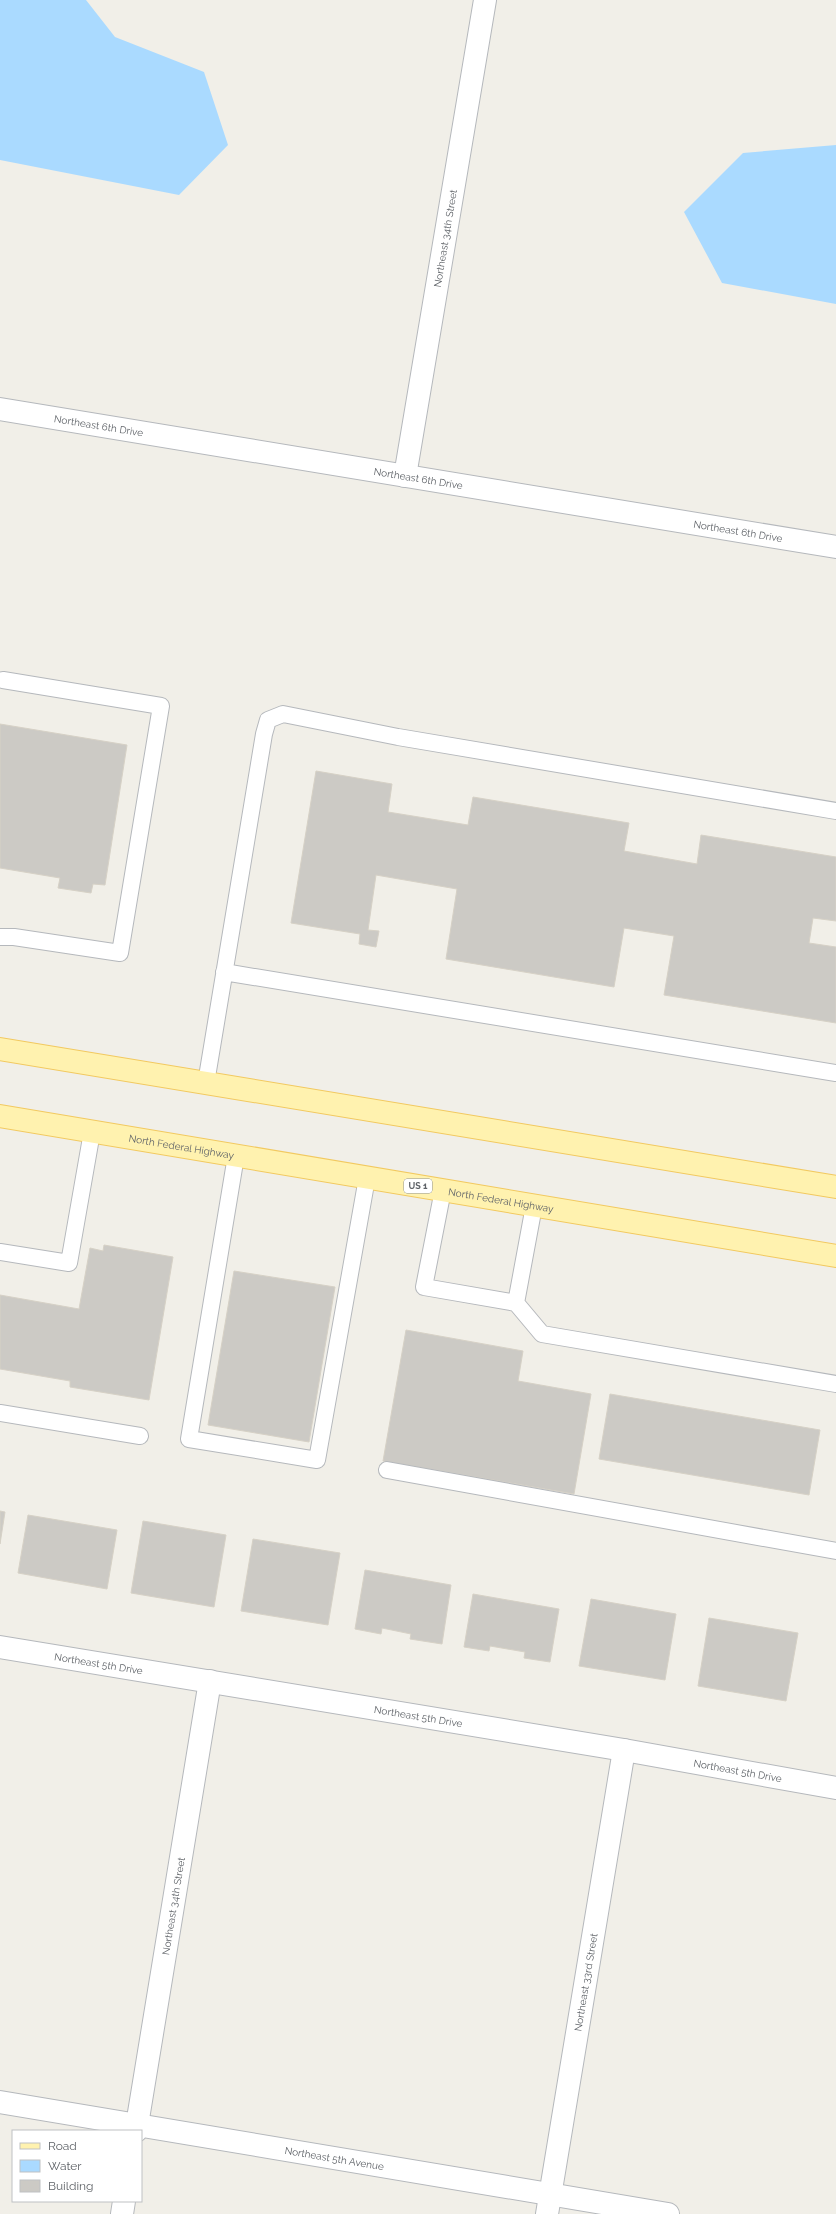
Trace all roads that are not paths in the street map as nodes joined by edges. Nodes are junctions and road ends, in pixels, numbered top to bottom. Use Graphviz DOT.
graph roads {
  1 [pos="485,0"];
  2 [pos="0,409"];
  3 [pos="405,476"];
  4 [pos="836,548"];
  5 [pos="3,680"];
  6 [pos="836,811"];
  7 [pos="0,937"];
  8 [pos="224,972"];
  9 [pos="0,1049"];
  10 [pos="836,1073"];
  11 [pos="206,1083"];
  12 [pos="0,1116"];
  13 [pos="92,1132"];
  14 [pos="236,1156"];
  15 [pos="367,1178"];
  16 [pos="836,1187"];
  17 [pos="443,1190"];
  18 [pos="534,1206"];
  19 [pos="0,1252"];
  20 [pos="836,1256"];
  21 [pos="516,1304"];
  22 [pos="836,1384"];
  23 [pos="0,1413"];
  24 [pos="140,1436"];
  25 [pos="387,1470"];
  26 [pos="836,1551"];
  27 [pos="0,1647"];
  28 [pos="210,1681"];
  29 [pos="624,1750"];
  30 [pos="836,1788"];
  31 [pos="0,2102"];
  32 [pos="136,2128"];
  33 [pos="124,2202"];
  34 [pos="549,2204"];
  35 [pos="122,2214"];
  36 [pos="668,2214"];
  1 -- 3 [label="street, Northeast 34th Street"];
  2 -- 3 [label="street, Northeast 6th Drive"];
  3 -- 4 [label="street, Northeast 6th Drive"];
  5 -- 7 [label="lane"];
  6 -- 8 [label="lane"];
  8 -- 10 [label="lane"];
  8 -- 11 [label="lane"];
  9 -- 11 [label="main road"];
  11 -- 16 [label="main road"];
  12 -- 13 [label="main road, North Federal Highway / US 1"];
  13 -- 14 [label="main road, North Federal Highway / US 1"];
  13 -- 19 [label="lane"];
  14 -- 15 [label="main road, North Federal Highway / US 1"];
  14 -- 15 [label="lane"];
  15 -- 17 [label="main road, North Federal Highway / US 1"];
  17 -- 18 [label="main road, North Federal Highway / US 1"];
  17 -- 21 [label="lane"];
  18 -- 20 [label="main road, North Federal Highway / US 1"];
  18 -- 21 [label="lane"];
  21 -- 22 [label="lane"];
  23 -- 24 [label="lane"];
  25 -- 26 [label="lane"];
  27 -- 28 [label="street, Northeast 5th Drive"];
  28 -- 29 [label="street, Northeast 5th Drive"];
  28 -- 32 [label="street, Northeast 34th Street"];
  29 -- 30 [label="street, Northeast 5th Drive"];
  29 -- 34 [label="street, Northeast 33rd Street"];
  31 -- 32 [label="street, Northeast 5th Avenue"];
  32 -- 34 [label="street, Northeast 5th Avenue"];
  33 -- 35 [label="street"];
  34 -- 36 [label="street, Northeast 5th Avenue"];
}
